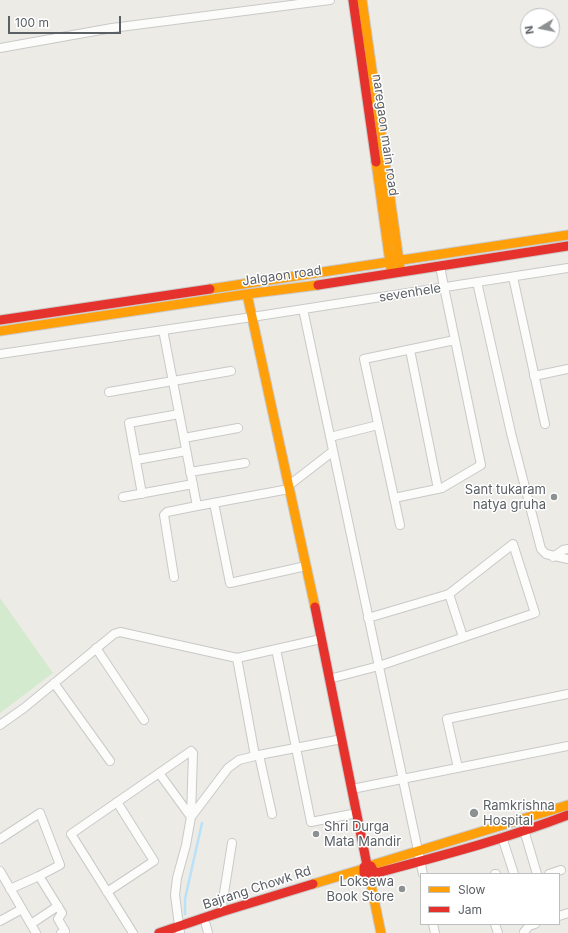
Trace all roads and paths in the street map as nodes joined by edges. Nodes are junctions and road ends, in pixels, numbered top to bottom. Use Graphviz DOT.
graph roads {
  1 [pos="330,0"];
  2 [pos="353,0"];
  3 [pos="362,0"];
  4 [pos="0,48"];
  5 [pos="568,235"];
  6 [pos="568,246"];
  7 [pos="394,262"];
  8 [pos="440,266"];
  9 [pos="568,268"];
  10 [pos="396,272"];
  11 [pos="513,277"];
  12 [pos="477,282"];
  13 [pos="444,287"];
  14 [pos="247,294"];
  15 [pos="303,309"];
  16 [pos="252,317"];
  17 [pos="0,320"];
  18 [pos="163,330"];
  19 [pos="0,331"];
  20 [pos="455,340"];
  21 [pos="410,350"];
  22 [pos="0,354"];
  23 [pos="568,369"];
  24 [pos="231,371"];
  25 [pos="534,376"];
  26 [pos="173,381"];
  27 [pos="109,392"];
  28 [pos="179,414"];
  29 [pos="545,424"];
  30 [pos="378,425"];
  31 [pos="238,428"];
  32 [pos="330,437"];
  33 [pos="184,438"];
  34 [pos="186,451"];
  35 [pos="332,452"];
  36 [pos="136,460"];
  37 [pos="245,463"];
  38 [pos="190,472"];
  39 [pos="193,484"];
  40 [pos="289,487"];
  41 [pos="438,489"];
  42 [pos="142,494"];
  43 [pos="123,497"];
  44 [pos="394,498"];
  45 [pos="214,503"];
  46 [pos="197,506"];
  47 [pos="400,525"];
  48 [pos="568,549"];
  49 [pos="553,557"];
  50 [pos="568,559"];
  51 [pos="306,566"];
  52 [pos="174,577"];
  53 [pos="449,594"];
  54 [pos="368,618"];
  55 [pos="463,637"];
  56 [pos="321,639"];
  57 [pos="96,648"];
  58 [pos="276,649"];
  59 [pos="237,658"];
  60 [pos="379,666"];
  61 [pos="330,679"];
  62 [pos="54,683"];
  63 [pos="568,694"];
  64 [pos="144,720"];
  65 [pos="0,725"];
  66 [pos="342,739"];
  67 [pos="568,746"];
  68 [pos="296,747"];
  69 [pos="257,755"];
  70 [pos="110,761"];
  71 [pos="458,768"];
  72 [pos="159,773"];
  73 [pos="403,779"];
  74 [pos="352,789"];
  75 [pos="117,802"];
  76 [pos="568,805"];
  77 [pos="357,813"];
  78 [pos="272,814"];
  79 [pos="568,815"];
  80 [pos="191,817"];
  81 [pos="524,830"];
  82 [pos="502,837"];
  83 [pos="0,839"];
  84 [pos="232,843"];
  85 [pos="418,851"];
  86 [pos="420,861"];
  87 [pos="368,870"];
  88 [pos="561,870"];
  89 [pos="0,871"];
  90 [pos="423,873"];
  91 [pos="514,873"];
  92 [pos="537,873"];
  93 [pos="552,873"];
  94 [pos="39,876"];
  95 [pos="10,889"];
  96 [pos="107,892"];
  97 [pos="58,906"];
  98 [pos="22,909"];
  99 [pos="221,912"];
  100 [pos="0,921"];
  101 [pos="31,924"];
  102 [pos="207,929"];
  103 [pos="180,931"];
  104 [pos="36,933"];
  105 [pos="61,933"];
  106 [pos="133,933"];
  107 [pos="159,933"];
  108 [pos="381,933"];
  1 -- 4 [label="street"];
  2 -- 7 [label="main road, naregaon main road"];
  3 -- 7 [label="main road, naregaon main road"];
  5 -- 7 [label="main road, Jalgaon road"];
  6 -- 8 [label="main road, Jalgaon road"];
  7 -- 10 [label="main road, naregaon main road"];
  7 -- 17 [label="main road, Jalgaon road"];
  8 -- 10 [label="main road, Jalgaon road"];
  8 -- 13 [label="street"];
  9 -- 11 [label="street, sevenhele"];
  10 -- 14 [label="main road, Jalgaon road"];
  11 -- 12 [label="street, sevenhele"];
  11 -- 25 [label="street"];
  12 -- 13 [label="street, sevenhele"];
  12 -- 49 [label="street"];
  13 -- 15 [label="street, sevenhele"];
  13 -- 20 [label="street"];
  14 -- 16 [label="main road"];
  14 -- 19 [label="main road, Jalgaon road"];
  15 -- 16 [label="street, sevenhele"];
  15 -- 32 [label="street"];
  16 -- 18 [label="street, sevenhele"];
  16 -- 40 [label="main road"];
  18 -- 22 [label="street, sevenhele"];
  18 -- 26 [label="street"];
  20 -- 21 [label="street"];
  20 -- 41 [label="street"];
  21 -- 30 [label="street"];
  21 -- 41 [label="street"];
  23 -- 25 [label="street"];
  24 -- 26 [label="street"];
  25 -- 29 [label="street"];
  26 -- 27 [label="street"];
  26 -- 28 [label="street"];
  28 -- 33 [label="street"];
  28 -- 36 [label="street"];
  30 -- 32 [label="street"];
  30 -- 44 [label="street"];
  31 -- 33 [label="street"];
  32 -- 35 [label="street"];
  33 -- 34 [label="street"];
  34 -- 36 [label="street"];
  34 -- 38 [label="street"];
  35 -- 40 [label="street"];
  35 -- 54 [label="street"];
  36 -- 42 [label="street"];
  37 -- 38 [label="street"];
  38 -- 39 [label="street"];
  39 -- 42 [label="street"];
  39 -- 46 [label="street"];
  40 -- 45 [label="street"];
  40 -- 51 [label="main road"];
  41 -- 44 [label="street"];
  42 -- 43 [label="street"];
  44 -- 47 [label="street"];
  45 -- 46 [label="street"];
  45 -- 51 [label="street"];
  46 -- 52 [label="street"];
  48 -- 49 [label="street"];
  49 -- 50 [label="street"];
  51 -- 56 [label="main road"];
  53 -- 54 [label="street"];
  53 -- 55 [label="street"];
  53 -- 55 [label="street"];
  54 -- 60 [label="street"];
  55 -- 60 [label="street"];
  56 -- 58 [label="street"];
  56 -- 61 [label="main road"];
  57 -- 59 [label="street"];
  57 -- 62 [label="street"];
  57 -- 64 [label="street"];
  58 -- 59 [label="street"];
  58 -- 68 [label="street"];
  59 -- 69 [label="street"];
  60 -- 61 [label="street"];
  60 -- 73 [label="street"];
  61 -- 66 [label="main road"];
  62 -- 65 [label="street"];
  62 -- 70 [label="street"];
  63 -- 71 [label="street"];
  66 -- 68 [label="street"];
  66 -- 74 [label="main road"];
  67 -- 71 [label="street"];
  68 -- 69 [label="street"];
  68 -- 77 [label="street"];
  69 -- 78 [label="street"];
  69 -- 80 [label="street"];
  71 -- 73 [label="street"];
  72 -- 75 [label="street"];
  72 -- 80 [label="street"];
  72 -- 80 [label="street"];
  73 -- 74 [label="street"];
  73 -- 85 [label="street"];
  74 -- 77 [label="main road"];
  75 -- 96 [label="street"];
  75 -- 96 [label="street"];
  76 -- 85 [label="main road"];
  77 -- 87 [label="main road"];
  79 -- 81 [label="main road"];
  80 -- 103 [label="street"];
  81 -- 82 [label="main road"];
  81 -- 92 [label="street"];
  82 -- 86 [label="main road"];
  82 -- 91 [label="street"];
  83 -- 94 [label="street"];
  84 -- 99 [label="street"];
  85 -- 86 [label="street"];
  85 -- 87 [label="main road"];
  86 -- 87 [label="main road"];
  86 -- 90 [label="street"];
  87 -- 99 [label="main road, Bajrang Chowk Rd"];
  87 -- 102 [label="main road, Bajrang Chowk Rd"];
  87 -- 108 [label="main road"];
  88 -- 93 [label="street"];
  89 -- 95 [label="street"];
  94 -- 95 [label="street"];
  94 -- 97 [label="street"];
  95 -- 98 [label="street"];
  96 -- 106 [label="street"];
  97 -- 101 [label="street"];
  97 -- 105 [label="street"];
  98 -- 100 [label="street"];
  98 -- 101 [label="street"];
  99 -- 103 [label="main road, Bajrang Chowk Rd"];
  101 -- 104 [label="street"];
  102 -- 103 [label="main road, Bajrang Chowk Rd"];
  103 -- 107 [label="main road, Bajrang Chowk Rd"];
}
